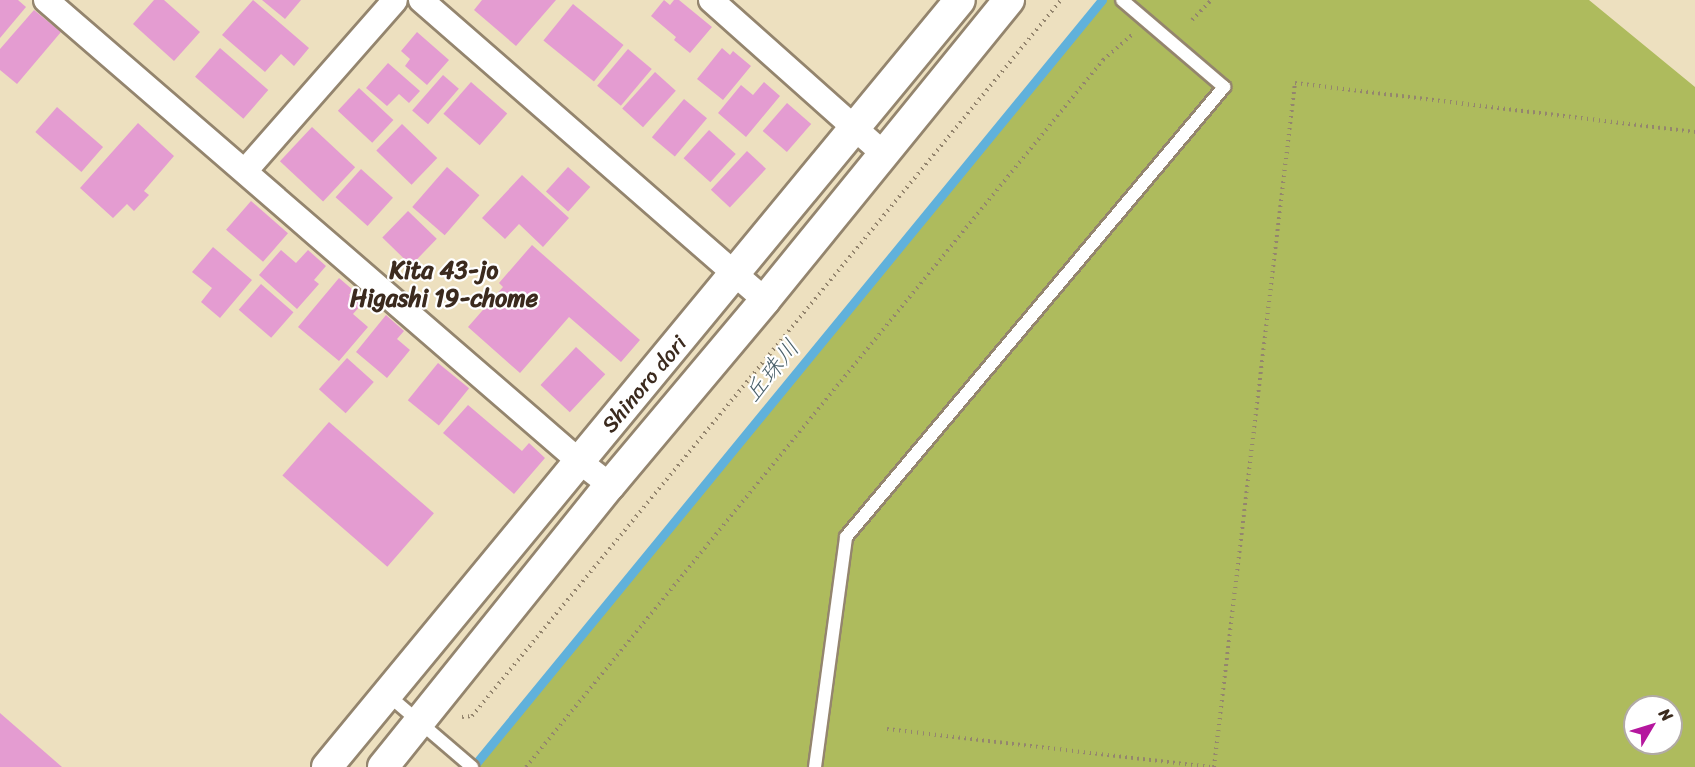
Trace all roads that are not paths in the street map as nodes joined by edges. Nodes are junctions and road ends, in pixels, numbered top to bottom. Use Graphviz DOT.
graph roads {
  1 [pos="46,0"];
  2 [pos="395,0"];
  3 [pos="421,0"];
  4 [pos="711,0"];
  5 [pos="960,0"];
  6 [pos="1009,0"];
  7 [pos="1124,2"];
  8 [pos="854,128"];
  9 [pos="883,153"];
  10 [pos="245,171"];
  11 [pos="736,273"];
  12 [pos="765,300"];
  13 [pos="579,461"];
  14 [pos="610,485"];
  15 [pos="387,694"];
  16 [pos="420,723"];
  17 [pos="327,767"];
  18 [pos="383,767"];
  19 [pos="472,767"];
  20 [pos="815,767"];
  1 -- 10 [label="street"];
  2 -- 10 [label="street"];
  3 -- 11 [label="street"];
  4 -- 8 [label="street"];
  5 -- 8 [label="street, Shinoro dori"];
  6 -- 9 [label="street, Shinoro dori"];
  7 -- 20 [label="lane"];
  8 -- 9 [label="street"];
  8 -- 11 [label="street, Shinoro dori"];
  9 -- 12 [label="street, Shinoro dori"];
  10 -- 13 [label="street"];
  11 -- 12 [label="street"];
  11 -- 13 [label="street, Shinoro dori"];
  12 -- 14 [label="street, Shinoro dori"];
  13 -- 14 [label="street"];
  13 -- 15 [label="street, Shinoro dori"];
  14 -- 16 [label="street, Shinoro dori"];
  15 -- 16 [label="lane"];
  15 -- 17 [label="street, Shinoro dori"];
  16 -- 18 [label="street, Shinoro dori"];
  16 -- 19 [label="lane"];
}
